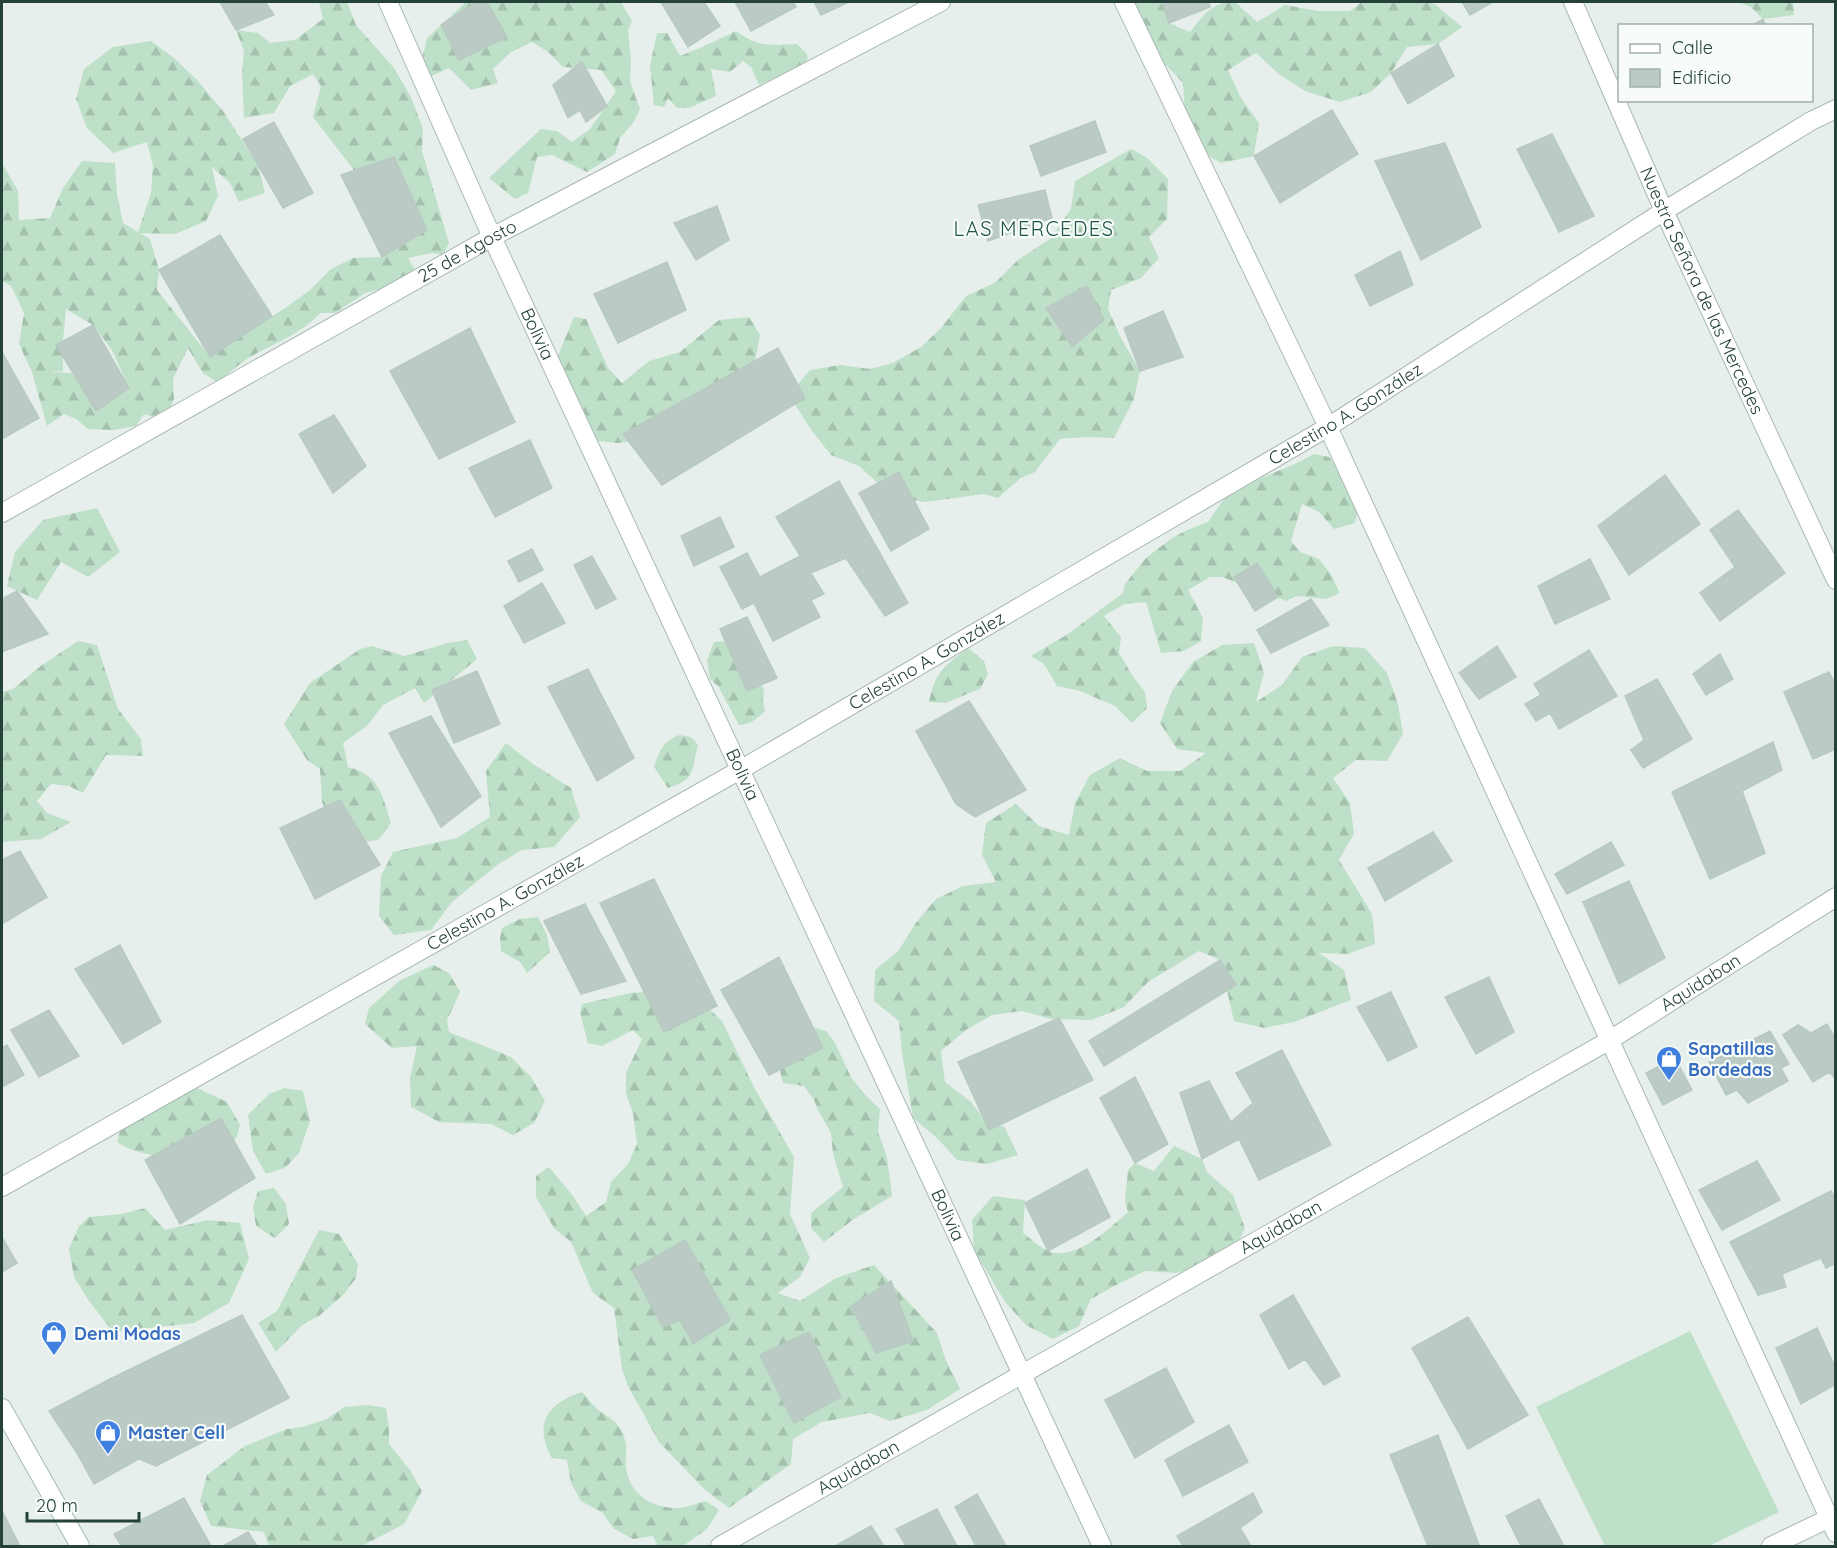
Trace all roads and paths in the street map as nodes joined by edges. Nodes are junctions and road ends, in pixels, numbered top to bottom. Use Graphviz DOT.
graph roads {
  1 [pos="388,2"];
  2 [pos="941,2"];
  3 [pos="1124,2"];
  4 [pos="1573,2"];
  5 [pos="1836,109"];
  6 [pos="1664,211"];
  7 [pos="492,237"];
  8 [pos="1328,427"];
  9 [pos="2,513"];
  10 [pos="1836,580"];
  11 [pos="740,770"];
  12 [pos="1836,897"];
  13 [pos="1610,1040"];
  14 [pos="2,1187"];
  15 [pos="1022,1373"];
  16 [pos="2,1408"];
  17 [pos="1833,1522"];
  18 [pos="80,1546"];
  19 [pos="720,1546"];
  20 [pos="1102,1546"];
  21 [pos="1771,1546"];
  1 -- 7 [label="street, Bolivia"];
  2 -- 7 [label="street, 25 de Agosto"];
  3 -- 8 [label="street"];
  4 -- 6 [label="street, Nuestra Señora de las Mercedes"];
  5 -- 6 [label="street, Celestino A. González"];
  6 -- 8 [label="street, Celestino A. González"];
  6 -- 10 [label="street, Nuestra Señora de las Mercedes"];
  7 -- 9 [label="street, 25 de Agosto"];
  7 -- 11 [label="street, Bolivia"];
  8 -- 11 [label="street, Celestino A. González"];
  8 -- 13 [label="street"];
  11 -- 14 [label="street, Celestino A. González"];
  11 -- 15 [label="street, Bolivia"];
  12 -- 13 [label="street, Aquidaban"];
  13 -- 15 [label="street, Aquidaban"];
  13 -- 17 [label="street"];
  15 -- 19 [label="street, Aquidaban"];
  15 -- 20 [label="street, Bolivia"];
  16 -- 18 [label="street"];
  17 -- 21 [label="street"];
}
